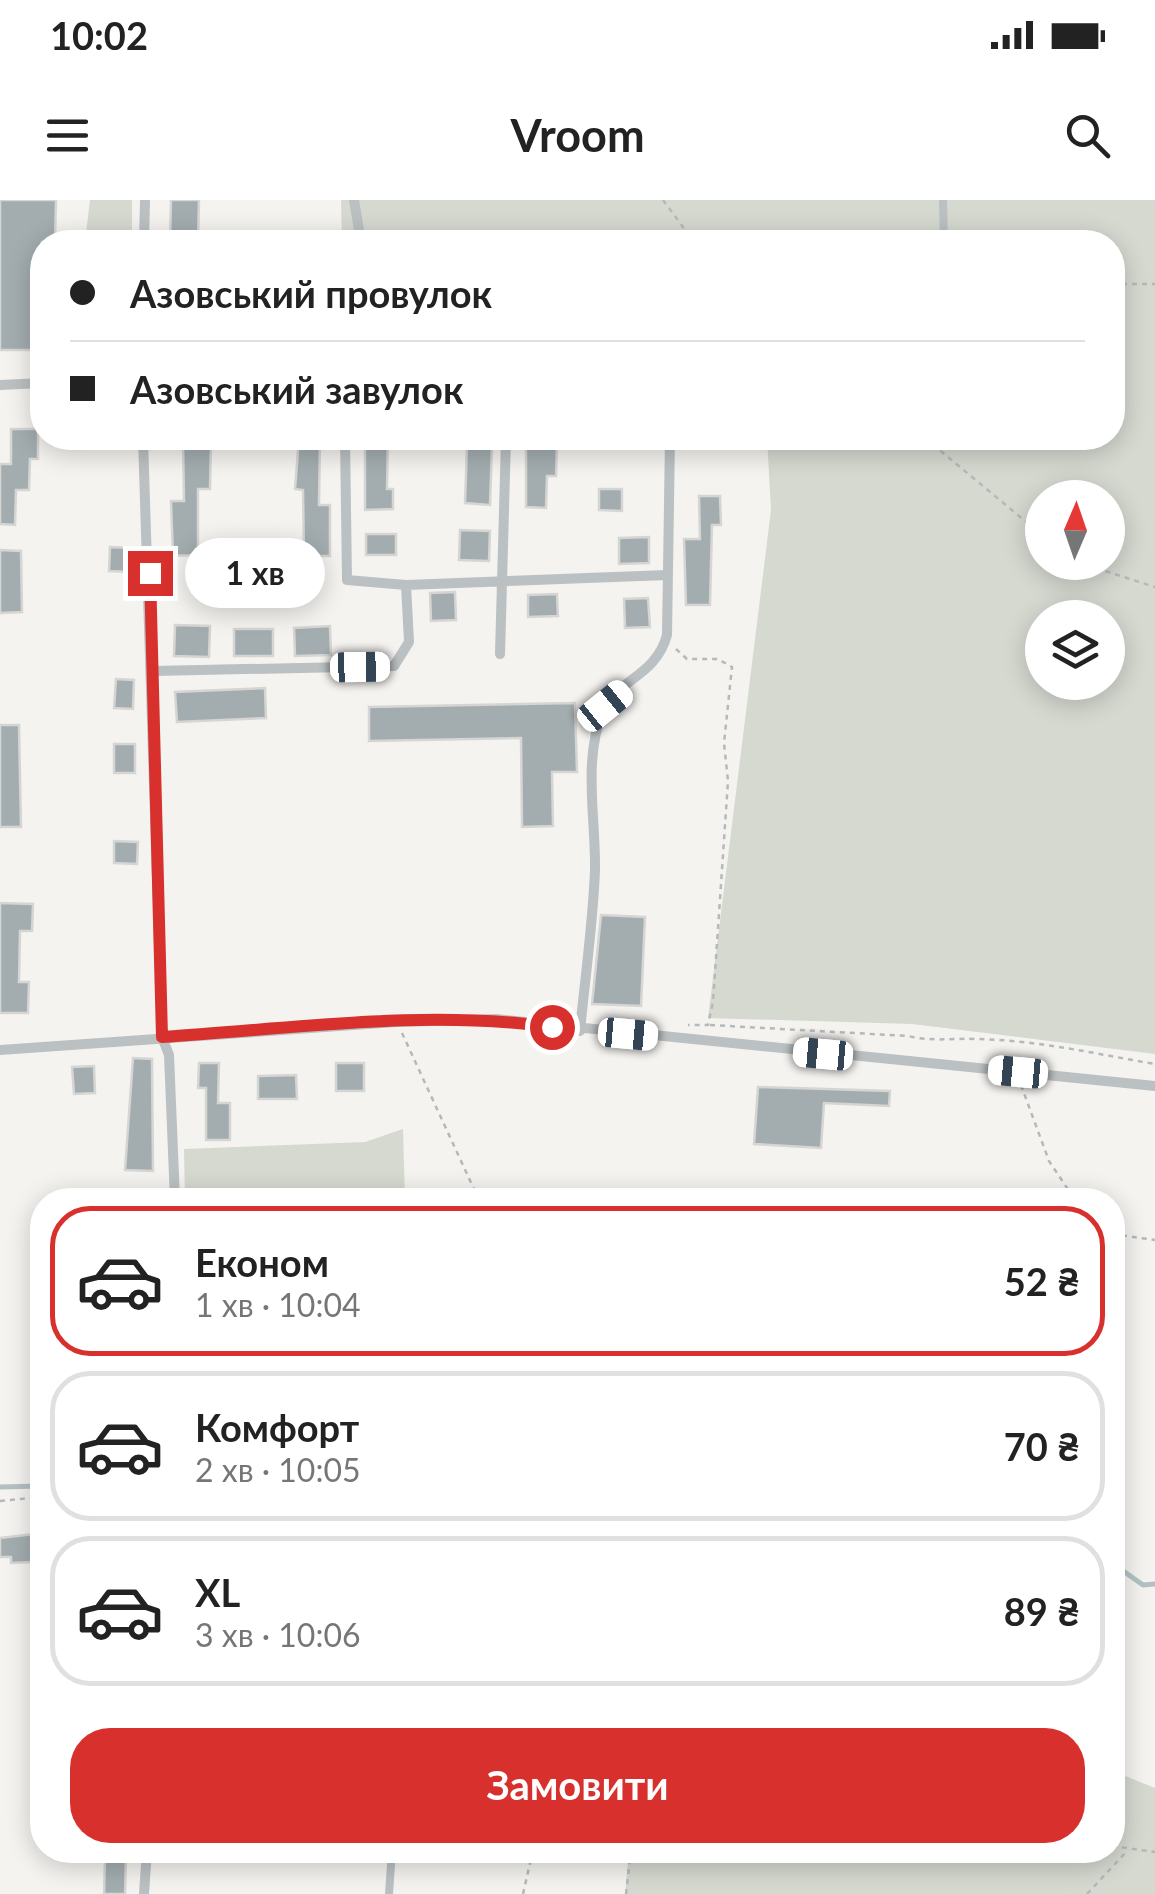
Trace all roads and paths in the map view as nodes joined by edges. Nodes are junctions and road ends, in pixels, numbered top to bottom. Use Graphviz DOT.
graph roads {
  1 [pos="145,200"];
  2 [pos="354,200"];
  3 [pos="663,200"];
  4 [pos="943,200"];
  5 [pos="144,230"];
  6 [pos="359,230"];
  7 [pos="685,230"];
  8 [pos="944,230"];
  9 [pos="1125,284"];
  10 [pos="1155,284"];
  11 [pos="30,384"];
  12 [pos="0,385"];
  13 [pos="145,450"];
  14 [pos="345,450"];
  15 [pos="506,450"];
  16 [pos="670,450"];
  17 [pos="940,450"];
  18 [pos="1025,521"];
  19 [pos="666,575"];
  20 [pos="1125,577"];
  21 [pos="504,578"];
  22 [pos="406,584"];
  23 [pos="1155,587"];
  24 [pos="667,636"];
  25 [pos="500,654"];
  26 [pos="154,672"];
  27 [pos="396,1022"];
  28 [pos="673,1025"];
  29 [pos="708,1025"];
  30 [pos="580,1031"];
  31 [pos="162,1037"];
  32 [pos="0,1050"];
  33 [pos="1155,1064"];
  34 [pos="1018,1072"];
  35 [pos="1155,1086"];
  36 [pos="175,1188"];
  37 [pos="473,1188"];
  38 [pos="1067,1188"];
  39 [pos="1125,1236"];
  40 [pos="1155,1240"];
  41 [pos="30,1498"];
  42 [pos="0,1500"];
  43 [pos="1125,1849"];
  44 [pos="1128,1850"];
  45 [pos="1155,1852"];
  46 [pos="1125,1853"];
  47 [pos="147,1863"];
  48 [pos="391,1863"];
  49 [pos="530,1863"];
  50 [pos="629,1863"];
  51 [pos="1116,1863"];
  52 [pos="144,1894"];
  53 [pos="389,1894"];
  54 [pos="522,1894"];
  55 [pos="626,1894"];
  56 [pos="1087,1894"];
  1 -- 5 [label="street"];
  2 -- 6 [label="street"];
  3 -- 7 [label="path"];
  4 -- 8 [label="lane"];
  9 -- 10 [label="path"];
  11 -- 12 [label="street"];
  13 -- 26 [label="street"];
  14 -- 22 [label="street"];
  15 -- 21 [label="street"];
  16 -- 19 [label="street"];
  17 -- 18 [label="path"];
  19 -- 21 [label="street"];
  19 -- 24 [label="street"];
  20 -- 23 [label="path"];
  21 -- 22 [label="street"];
  21 -- 25 [label="street"];
  22 -- 26 [label="street"];
  24 -- 29 [label="path"];
  24 -- 30 [label="street"];
  26 -- 31 [label="street"];
  27 -- 30 [label="street"];
  27 -- 31 [label="street"];
  27 -- 37 [label="path"];
  28 -- 29 [label="path"];
  29 -- 33 [label="path"];
  30 -- 34 [label="street"];
  31 -- 32 [label="street"];
  31 -- 36 [label="street"];
  34 -- 35 [label="street"];
  34 -- 38 [label="path"];
  39 -- 40 [label="path"];
  41 -- 42 [label="path"];
  43 -- 44 [label="path"];
  44 -- 45 [label="path"];
  44 -- 46 [label="path"];
  47 -- 52 [label="street"];
  48 -- 53 [label="lane"];
  49 -- 54 [label="path"];
  50 -- 55 [label="path"];
  51 -- 56 [label="path"];
}
